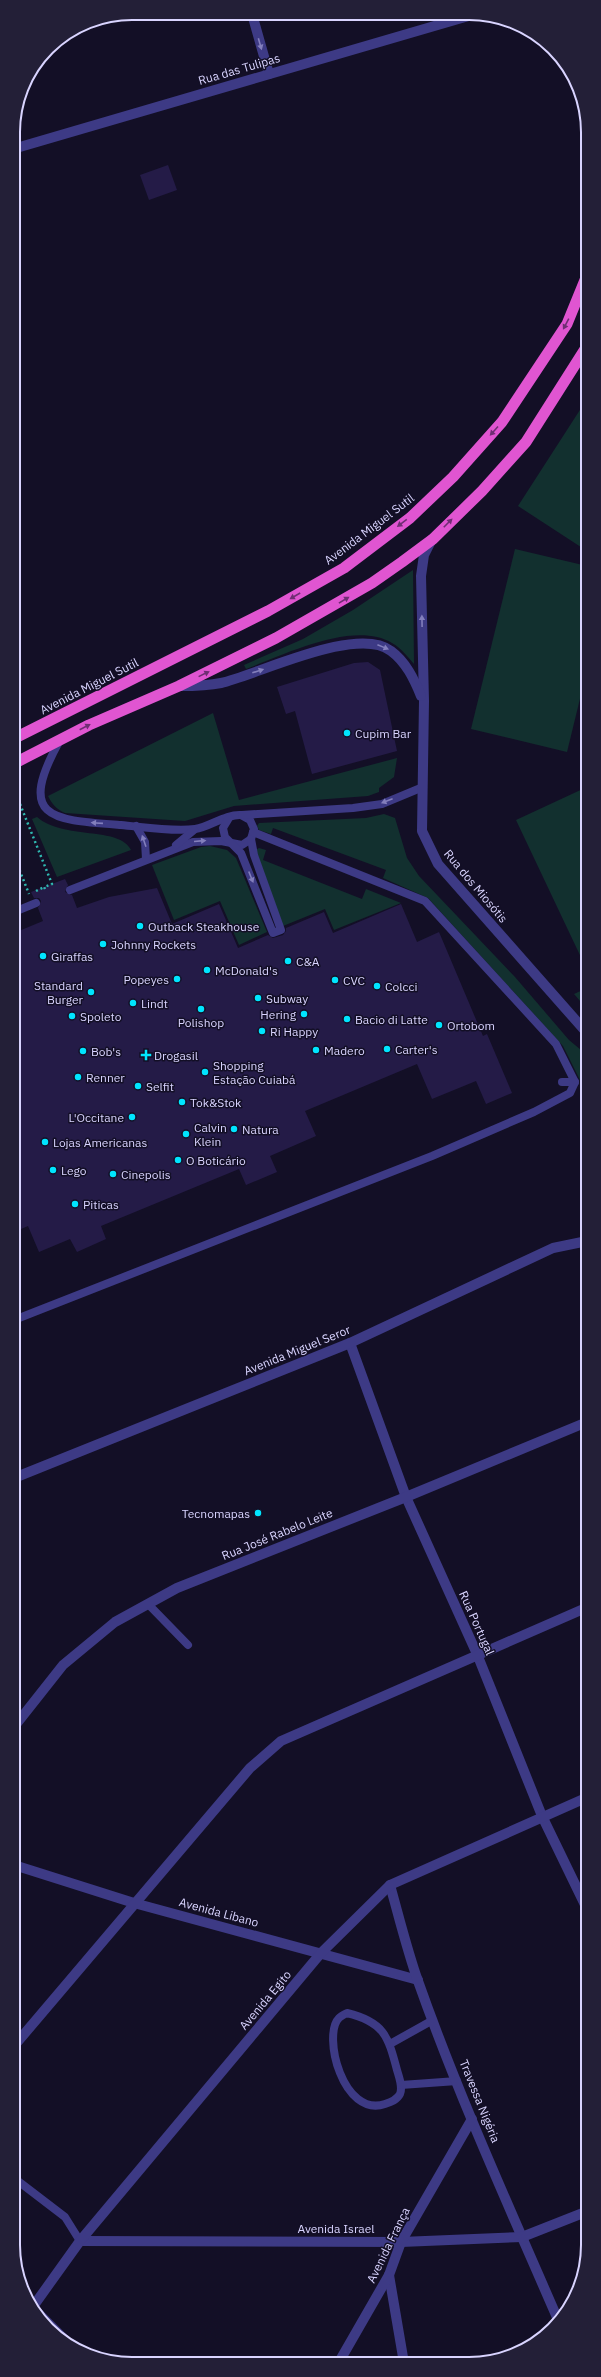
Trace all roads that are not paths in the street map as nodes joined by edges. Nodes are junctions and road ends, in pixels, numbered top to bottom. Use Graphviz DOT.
graph roads {
  1 [pos="254,20"];
  2 [pos="455,20"];
  3 [pos="269,74"];
  4 [pos="20,147"];
  5 [pos="581,290"];
  6 [pos="581,355"];
  7 [pos="432,539"];
  8 [pos="179,686"];
  9 [pos="424,702"];
  10 [pos="20,736"];
  11 [pos="60,740"];
  12 [pos="20,761"];
  13 [pos="423,787"];
  14 [pos="241,815"];
  15 [pos="232,816"];
  16 [pos="136,826"];
  17 [pos="194,830"];
  18 [pos="252,835"];
  19 [pos="232,844"];
  20 [pos="169,850"];
  21 [pos="146,859"];
  22 [pos="70,890"];
  23 [pos="36,903"];
  24 [pos="20,910"];
  25 [pos="581,1025"];
  26 [pos="562,1082"];
  27 [pos="575,1082"];
  28 [pos="581,1242"];
  29 [pos="20,1318"];
  30 [pos="350,1343"];
  31 [pos="581,1424"];
  32 [pos="20,1476"];
  33 [pos="406,1497"];
  34 [pos="148,1604"];
  35 [pos="581,1610"];
  36 [pos="188,1645"];
  37 [pos="477,1654"];
  38 [pos="20,1719"];
  39 [pos="581,1800"];
  40 [pos="542,1816"];
  41 [pos="20,1867"];
  42 [pos="390,1885"];
  43 [pos="581,1897"];
  44 [pos="134,1903"];
  45 [pos="321,1953"];
  46 [pos="418,1980"];
  47 [pos="433,2020"];
  48 [pos="20,2039"];
  49 [pos="390,2044"];
  50 [pos="457,2081"];
  51 [pos="401,2085"];
  52 [pos="472,2119"];
  53 [pos="20,2183"];
  54 [pos="581,2214"];
  55 [pos="522,2237"];
  56 [pos="80,2241"];
  57 [pos="401,2242"];
  58 [pos="389,2275"];
  59 [pos="36,2302"];
  60 [pos="556,2315"];
  61 [pos="342,2357"];
  62 [pos="403,2357"];
  1 -- 3 [label="street, one-way"];
  2 -- 3 [label="street, Rua das Tulipas"];
  3 -- 4 [label="street, Rua das Tulipas"];
  5 -- 10 [label="highway, Avenida Miguel Sutil, one-way"];
  7 -- 6 [label="highway, one-way"];
  8 -- 7 [label="highway, one-way"];
  9 -- 7 [label="street, Rua dos Miosótis, one-way"];
  8 -- 9 [label="street, Rua dos Miosótis, one-way"];
  11 -- 8 [label="highway, one-way"];
  9 -- 13 [label="street, Rua dos Miosótis"];
  11 -- 12 [label="highway"];
  16 -- 11 [label="lane, one-way"];
  13 -- 14 [label="lane, one-way"];
  13 -- 25 [label="street, Rua dos Miosótis"];
  14 -- 15 [label="lane"];
  14 -- 18 [label="lane"];
  15 -- 17 [label="lane"];
  15 -- 19 [label="lane"];
  16 -- 17 [label="lane"];
  21 -- 16 [label="lane, one-way"];
  17 -- 20 [label="lane"];
  18 -- 19 [label="lane"];
  19 -- 18 [label="lane, one-way"];
  18 -- 27 [label="lane"];
  20 -- 19 [label="lane, one-way"];
  20 -- 21 [label="lane"];
  21 -- 22 [label="lane"];
  23 -- 24 [label="lane"];
  26 -- 27 [label="lane"];
  27 -- 29 [label="lane"];
  28 -- 30 [label="street, Avenida Miguel Seror"];
  30 -- 32 [label="street, Avenida Miguel Seror"];
  30 -- 33 [label="street, Rua Portugal"];
  31 -- 33 [label="street, Rua José Rabelo Leite"];
  33 -- 34 [label="street, Rua José Rabelo Leite"];
  33 -- 37 [label="street, Rua Portugal"];
  34 -- 36 [label="lane"];
  34 -- 38 [label="street, Rua José Rabelo Leite"];
  35 -- 37 [label="street"];
  37 -- 40 [label="street, Rua Portugal"];
  37 -- 44 [label="street"];
  39 -- 40 [label="street, Avenida Egito"];
  40 -- 42 [label="street, Avenida Egito"];
  40 -- 43 [label="street, Rua Portugal"];
  41 -- 44 [label="street, Avenida Libano"];
  42 -- 45 [label="street, Avenida Egito"];
  42 -- 46 [label="street, Travessa Nigéria"];
  44 -- 45 [label="street, Avenida Libano"];
  44 -- 48 [label="street"];
  45 -- 46 [label="street, Avenida Libano"];
  45 -- 56 [label="street, Avenida Egito"];
  46 -- 47 [label="street, Travessa Nigéria"];
  47 -- 49 [label="lane"];
  47 -- 50 [label="street, Travessa Nigéria"];
  49 -- 51 [label="lane"];
  49 -- 51 [label="lane"];
  50 -- 51 [label="lane"];
  50 -- 52 [label="street, Travessa Nigéria"];
  52 -- 55 [label="street, Travessa Nigéria"];
  52 -- 57 [label="street, Avenida França"];
  53 -- 56 [label="lane"];
  54 -- 55 [label="street, Avenida Israel"];
  55 -- 57 [label="street, Avenida Israel"];
  55 -- 60 [label="street, Travessa Nigéria"];
  56 -- 57 [label="street, Avenida Israel"];
  56 -- 59 [label="street, Avenida Egito"];
  57 -- 58 [label="street, Avenida França"];
  58 -- 61 [label="street, Avenida França"];
  58 -- 62 [label="street"];
}
